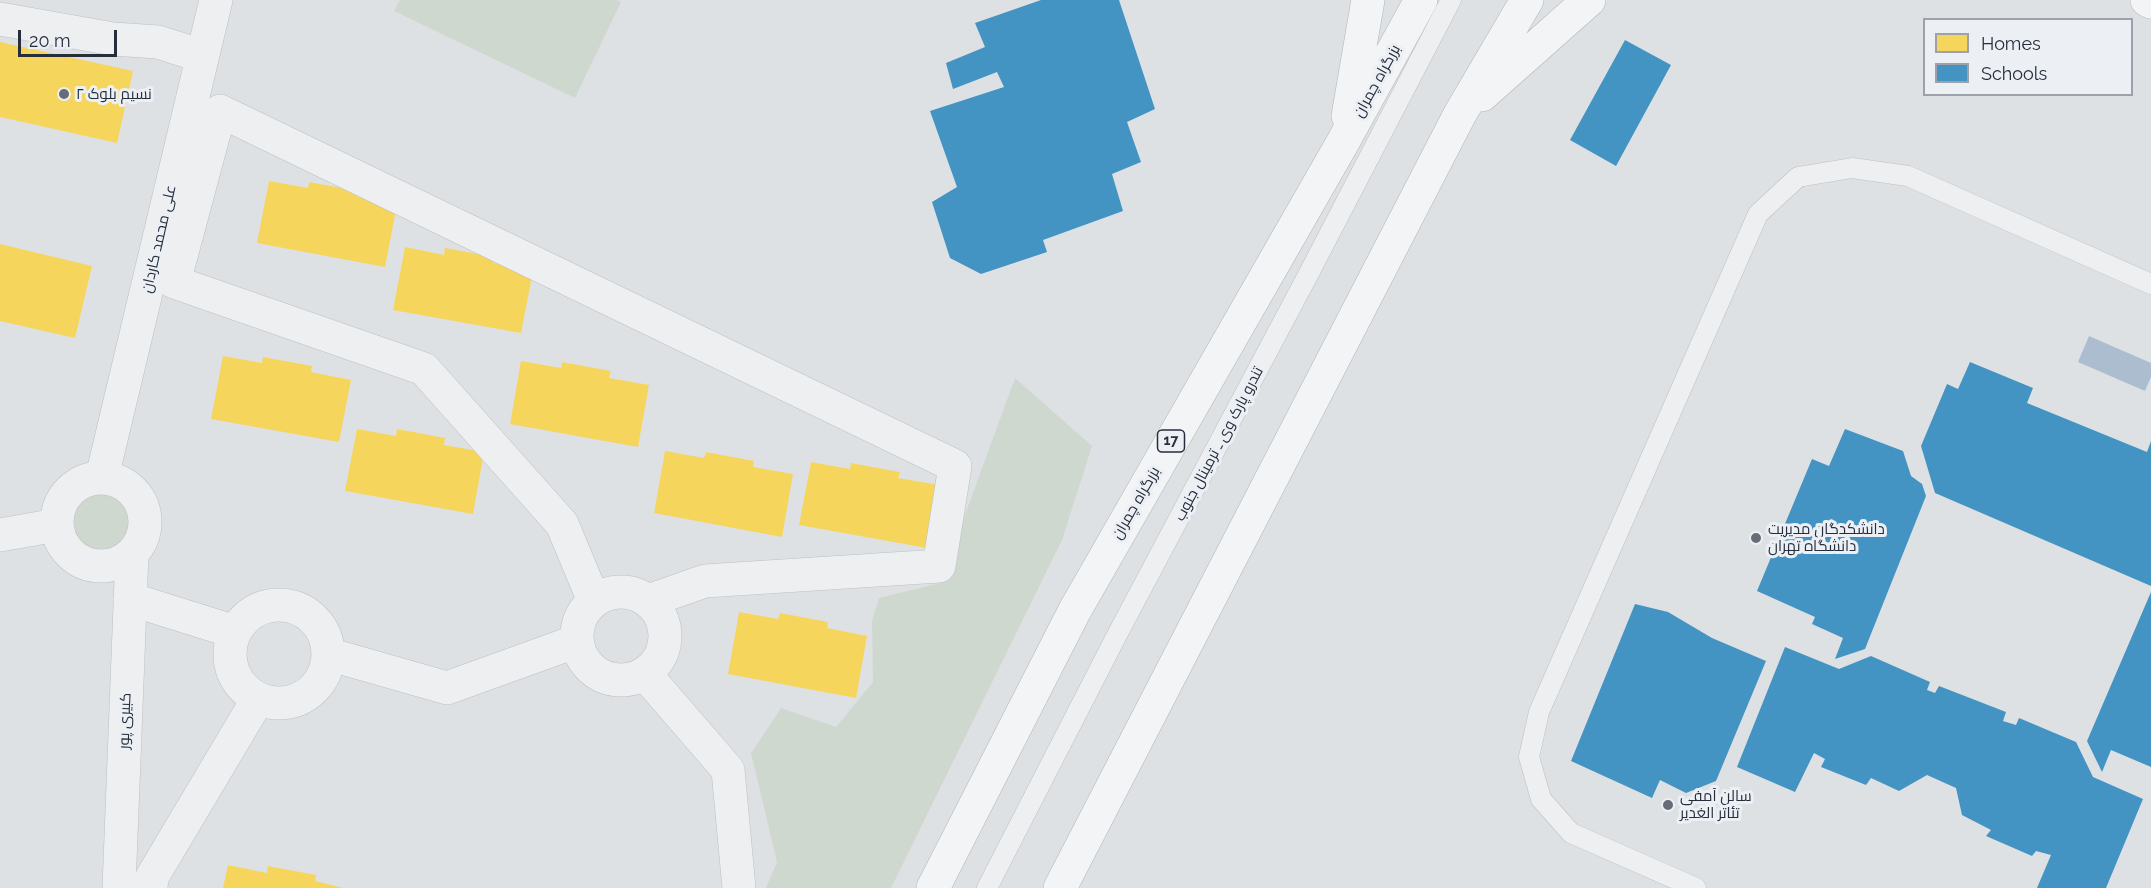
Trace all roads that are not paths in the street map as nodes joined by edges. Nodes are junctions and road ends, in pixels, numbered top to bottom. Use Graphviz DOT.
graph roads {
  1 [pos="216,0"];
  2 [pos="1368,0"];
  3 [pos="1421,0"];
  4 [pos="1451,0"];
  5 [pos="1527,0"];
  6 [pos="1589,0"];
  7 [pos="2147,0"];
  8 [pos="2151,2"];
  9 [pos="0,19"];
  10 [pos="202,56"];
  11 [pos="1460,114"];
  12 [pos="1343,142"];
  13 [pos="2151,284"];
  14 [pos="102,477"];
  15 [pos="57,525"];
  16 [pos="0,535"];
  17 [pos="132,554"];
  18 [pos="130,599"];
  19 [pos="594,601"];
  20 [pos="648,601"];
  21 [pos="235,632"];
  22 [pos="577,641"];
  23 [pos="328,654"];
  24 [pos="645,674"];
  25 [pos="258,699"];
  26 [pos="119,888"];
  27 [pos="151,888"];
  28 [pos="739,888"];
  29 [pos="933,888"];
  30 [pos="987,888"];
  31 [pos="1060,888"];
  32 [pos="1696,888"];
  1 -- 10 [label="street, علی محمد کاردان"];
  2 -- 12 [label="main road"];
  3 -- 12 [label="main road, بزرگراه چمران / 17"];
  4 -- 30 [label="lane, تندرو پارک وی ـ ترمینال جنوب"];
  5 -- 11 [label="main road"];
  6 -- 11 [label="main road"];
  7 -- 8 [label="main road"];
  9 -- 10 [label="street"];
  10 -- 14 [label="street, علی محمد کاردان"];
  11 -- 31 [label="main road"];
  12 -- 29 [label="main road, بزرگراه چمران / 17"];
  13 -- 32 [label="lane"];
  14 -- 15 [label="street"];
  14 -- 17 [label="street"];
  15 -- 16 [label="street"];
  15 -- 17 [label="street"];
  17 -- 18 [label="street, کبیری پور"];
  18 -- 21 [label="street"];
  18 -- 26 [label="street, کبیری پور"];
  19 -- 20 [label="street"];
  19 -- 20 [label="street"];
  19 -- 22 [label="street"];
  20 -- 24 [label="street"];
  21 -- 23 [label="street"];
  21 -- 25 [label="street"];
  22 -- 23 [label="street"];
  22 -- 24 [label="street"];
  23 -- 25 [label="street"];
  24 -- 28 [label="street"];
  25 -- 27 [label="street"];
}
